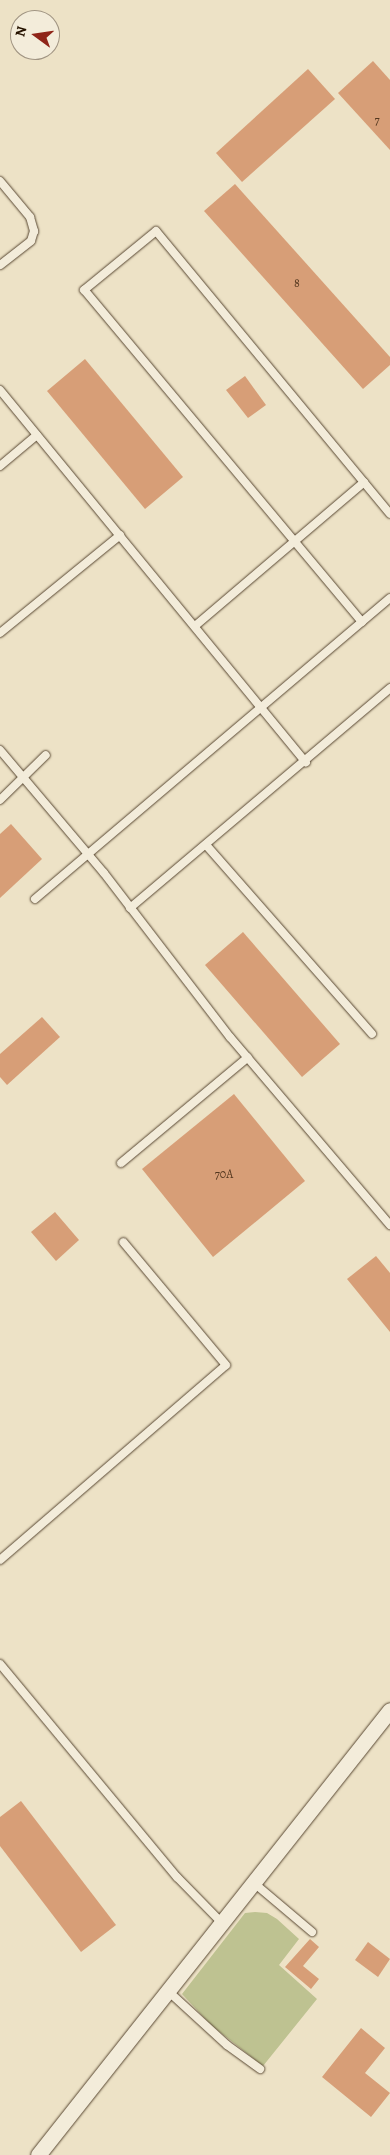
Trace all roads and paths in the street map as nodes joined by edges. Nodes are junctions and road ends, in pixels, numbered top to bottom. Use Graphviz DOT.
graph roads {
  1 [pos="0,181"];
  2 [pos="0,265"];
  3 [pos="0,390"];
  4 [pos="37,435"];
  5 [pos="0,466"];
  6 [pos="364,482"];
  7 [pos="390,514"];
  8 [pos="120,535"];
  9 [pos="295,541"];
  10 [pos="390,598"];
  11 [pos="362,622"];
  12 [pos="195,626"];
  13 [pos="0,633"];
  14 [pos="390,688"];
  15 [pos="260,706"];
  16 [pos="0,750"];
  17 [pos="46,755"];
  18 [pos="306,762"];
  19 [pos="22,776"];
  20 [pos="0,800"];
  21 [pos="207,846"];
  22 [pos="86,853"];
  23 [pos="35,899"];
  24 [pos="130,908"];
  25 [pos="372,1034"];
  26 [pos="248,1057"];
  27 [pos="122,1163"];
  28 [pos="390,1225"];
  29 [pos="123,1242"];
  30 [pos="0,1560"];
  31 [pos="0,1664"];
  32 [pos="390,1710"];
  33 [pos="254,1883"];
  34 [pos="222,1923"];
  35 [pos="312,1932"];
  36 [pos="168,1992"];
  37 [pos="260,2069"];
  38 [pos="38,2155"];
  1 -- 2 [label="lane"];
  3 -- 4 [label="lane"];
  4 -- 5 [label="lane"];
  4 -- 8 [label="lane"];
  6 -- 7 [label="lane"];
  6 -- 9 [label="lane"];
  6 -- 9 [label="lane"];
  8 -- 12 [label="lane"];
  8 -- 13 [label="lane"];
  9 -- 11 [label="lane"];
  9 -- 12 [label="lane"];
  10 -- 11 [label="lane"];
  11 -- 15 [label="lane"];
  12 -- 15 [label="lane"];
  14 -- 18 [label="lane"];
  15 -- 18 [label="lane"];
  15 -- 22 [label="lane"];
  16 -- 19 [label="lane"];
  17 -- 19 [label="lane"];
  18 -- 21 [label="lane"];
  19 -- 20 [label="lane"];
  19 -- 22 [label="lane"];
  21 -- 24 [label="lane"];
  21 -- 25 [label="lane"];
  22 -- 23 [label="lane"];
  22 -- 24 [label="lane"];
  24 -- 26 [label="lane"];
  26 -- 27 [label="lane"];
  26 -- 28 [label="lane"];
  29 -- 30 [label="lane"];
  31 -- 34 [label="lane"];
  32 -- 33 [label="street"];
  33 -- 34 [label="street"];
  33 -- 35 [label="lane"];
  34 -- 36 [label="street"];
  36 -- 37 [label="lane"];
  36 -- 38 [label="street"];
}
